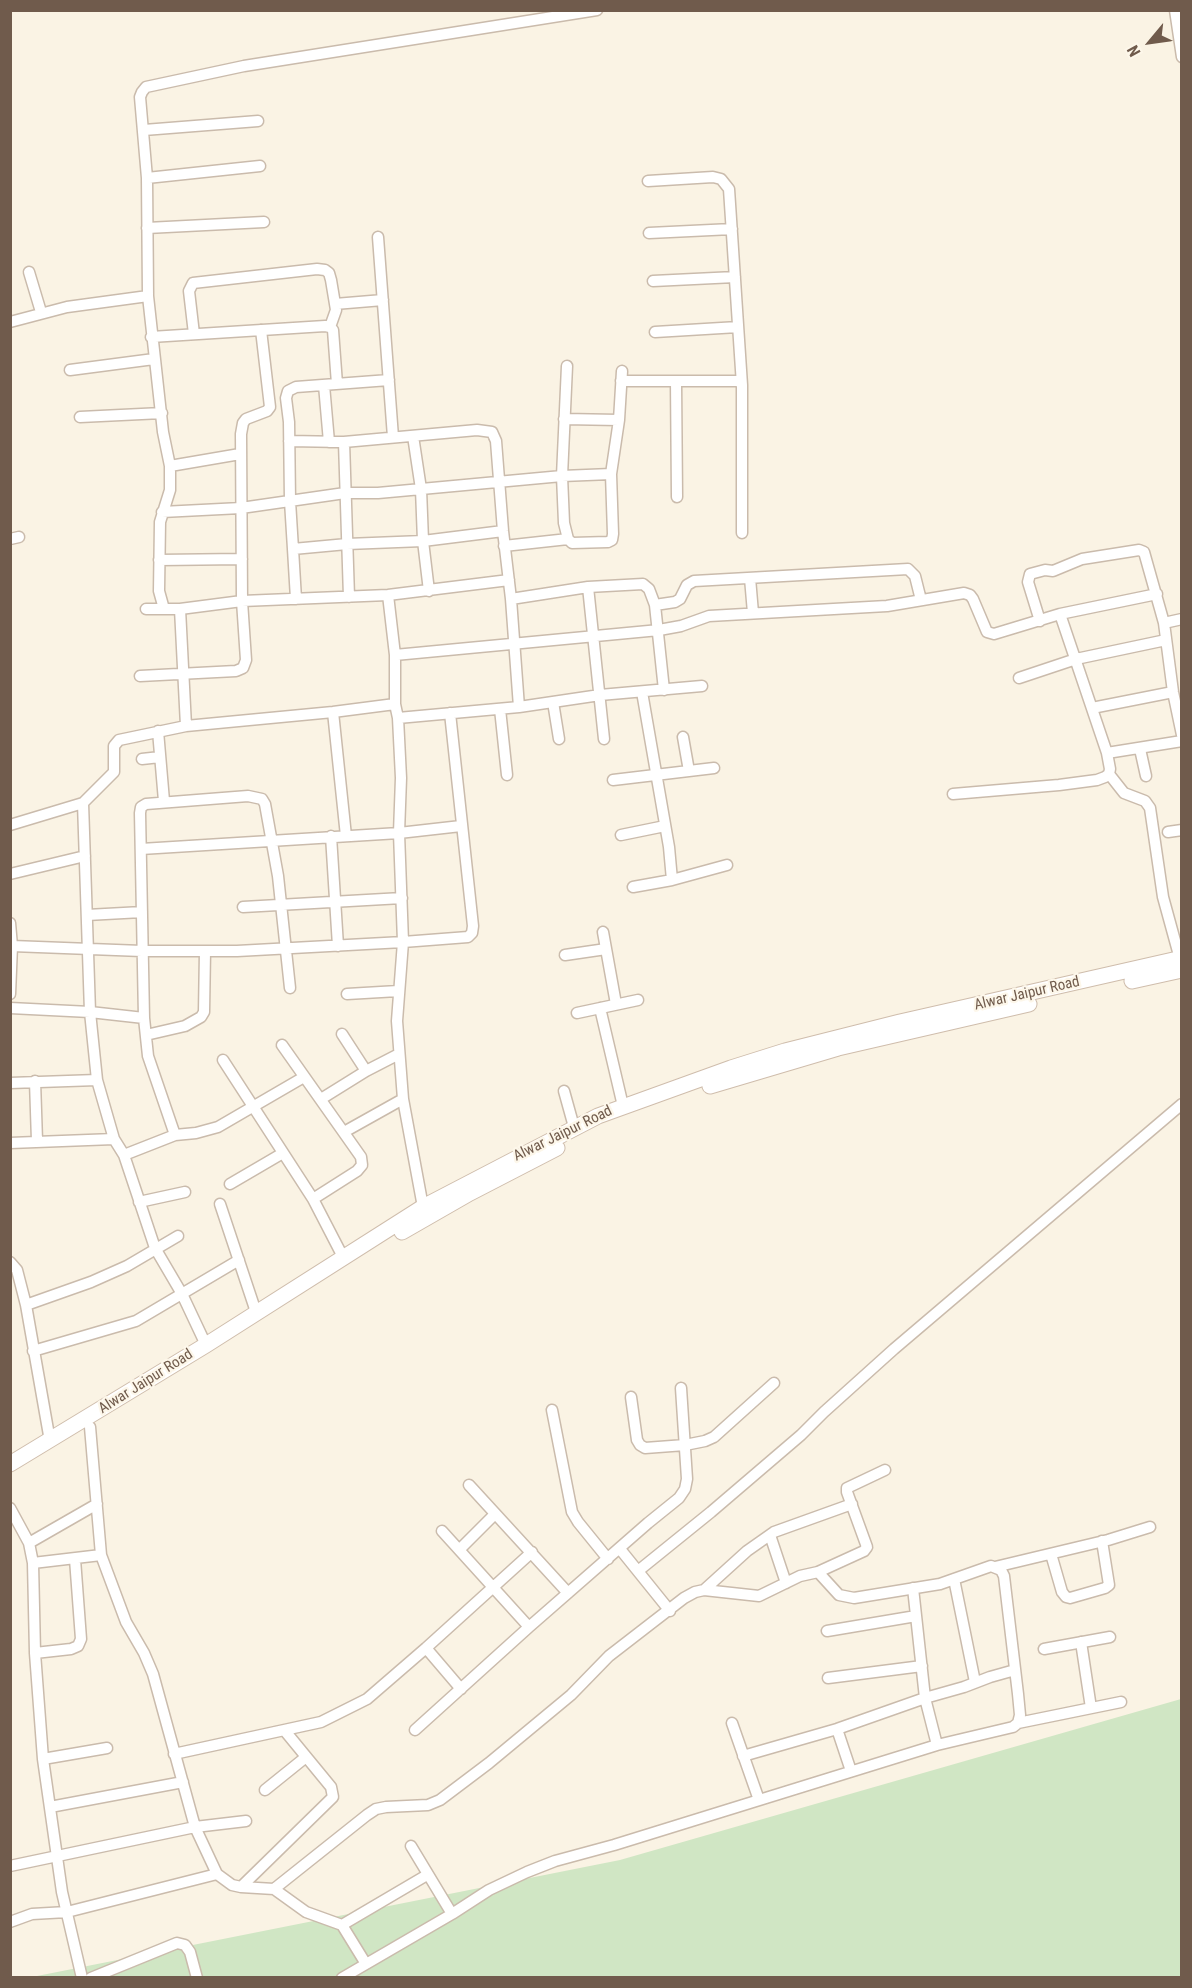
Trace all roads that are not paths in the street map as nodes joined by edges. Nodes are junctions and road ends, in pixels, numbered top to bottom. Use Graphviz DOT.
graph roads {
  1 [pos="597,10"];
  2 [pos="1175,10"];
  3 [pos="1182,57"];
  4 [pos="258,121"];
  5 [pos="144,130"];
  6 [pos="260,166"];
  7 [pos="147,178"];
  8 [pos="648,181"];
  9 [pos="264,222"];
  10 [pos="147,228"];
  11 [pos="732,229"];
  12 [pos="650,233"];
  13 [pos="378,237"];
  14 [pos="29,272"];
  15 [pos="735,277"];
  16 [pos="653,281"];
  17 [pos="148,296"];
  18 [pos="383,300"];
  19 [pos="335,304"];
  20 [pos="42,312"];
  21 [pos="10,322"];
  22 [pos="330,327"];
  23 [pos="738,327"];
  24 [pos="261,330"];
  25 [pos="655,332"];
  26 [pos="194,334"];
  27 [pos="151,337"];
  28 [pos="154,359"];
  29 [pos="567,366"];
  30 [pos="70,370"];
  31 [pos="390,380"];
  32 [pos="676,381"];
  33 [pos="337,384"];
  34 [pos="742,384"];
  35 [pos="324,385"];
  36 [pos="162,412"];
  37 [pos="80,417"];
  38 [pos="564,419"];
  39 [pos="618,420"];
  40 [pos="393,436"];
  41 [pos="413,436"];
  42 [pos="290,441"];
  43 [pos="329,442"];
  44 [pos="344,442"];
  45 [pos="240,454"];
  46 [pos="170,465"];
  47 [pos="611,474"];
  48 [pos="562,476"];
  49 [pos="498,482"];
  50 [pos="421,489"];
  51 [pos="345,493"];
  52 [pos="678,497"];
  53 [pos="290,501"];
  54 [pos="241,508"];
  55 [pos="162,512"];
  56 [pos="503,531"];
  57 [pos="742,533"];
  58 [pos="568,539"];
  59 [pos="423,541"];
  60 [pos="347,544"];
  61 [pos="504,546"];
  62 [pos="294,549"];
  63 [pos="242,559"];
  64 [pos="159,560"];
  65 [pos="750,578"];
  66 [pos="509,580"];
  67 [pos="588,587"];
  68 [pos="429,591"];
  69 [pos="1157,594"];
  70 [pos="388,595"];
  71 [pos="349,597"];
  72 [pos="296,599"];
  73 [pos="511,599"];
  74 [pos="921,600"];
  75 [pos="242,602"];
  76 [pos="655,604"];
  77 [pos="146,609"];
  78 [pos="164,609"];
  79 [pos="180,609"];
  80 [pos="753,613"];
  81 [pos="1059,614"];
  82 [pos="1182,619"];
  83 [pos="1040,621"];
  84 [pos="1164,622"];
  85 [pos="659,630"];
  86 [pos="593,635"];
  87 [pos="1166,640"];
  88 [pos="514,644"];
  89 [pos="395,655"];
  90 [pos="1076,658"];
  91 [pos="184,674"];
  92 [pos="140,676"];
  93 [pos="1019,678"];
  94 [pos="702,686"];
  95 [pos="664,690"];
  96 [pos="642,692"];
  97 [pos="1173,692"];
  98 [pos="600,695"];
  99 [pos="553,702"];
  100 [pos="395,704"];
  101 [pos="519,707"];
  102 [pos="1092,708"];
  103 [pos="500,709"];
  104 [pos="333,712"];
  105 [pos="450,713"];
  106 [pos="398,718"];
  107 [pos="186,726"];
  108 [pos="158,731"];
  109 [pos="1182,735"];
  110 [pos="683,737"];
  111 [pos="559,739"];
  112 [pos="604,739"];
  113 [pos="1182,741"];
  114 [pos="1140,748"];
  115 [pos="1107,753"];
  116 [pos="160,757"];
  117 [pos="142,759"];
  118 [pos="714,768"];
  119 [pos="689,771"];
  120 [pos="1108,774"];
  121 [pos="507,775"];
  122 [pos="656,775"];
  123 [pos="1146,776"];
  124 [pos="613,780"];
  125 [pos="953,794"];
  126 [pos="164,801"];
  127 [pos="83,803"];
  128 [pos="10,825"];
  129 [pos="461,826"];
  130 [pos="665,826"];
  131 [pos="1182,830"];
  132 [pos="1168,832"];
  133 [pos="399,833"];
  134 [pos="621,835"];
  135 [pos="332,836"];
  136 [pos="346,836"];
  137 [pos="271,841"];
  138 [pos="141,849"];
  139 [pos="86,856"];
  140 [pos="727,865"];
  141 [pos="10,874"];
  142 [pos="672,880"];
  143 [pos="633,887"];
  144 [pos="402,898"];
  145 [pos="334,902"];
  146 [pos="282,905"];
  147 [pos="243,907"];
  148 [pos="142,912"];
  149 [pos="87,915"];
  150 [pos="10,922"];
  151 [pos="603,932"];
  152 [pos="403,942"];
  153 [pos="12,946"];
  154 [pos="338,946"];
  155 [pos="285,948"];
  156 [pos="87,949"];
  157 [pos="606,949"];
  158 [pos="142,951"];
  159 [pos="205,951"];
  160 [pos="565,955"];
  161 [pos="1181,962"];
  162 [pos="11,972"];
  163 [pos="290,988"];
  164 [pos="398,991"];
  165 [pos="10,994"];
  166 [pos="347,994"];
  167 [pos="638,1000"];
  168 [pos="616,1004"];
  169 [pos="10,1008"];
  170 [pos="600,1008"];
  171 [pos="90,1012"];
  172 [pos="577,1013"];
  173 [pos="144,1018"];
  174 [pos="342,1034"];
  175 [pos="146,1035"];
  176 [pos="282,1045"];
  177 [pos="399,1054"];
  178 [pos="223,1060"];
  179 [pos="366,1071"];
  180 [pos="304,1077"];
  181 [pos="97,1080"];
  182 [pos="35,1081"];
  183 [pos="10,1083"];
  184 [pos="564,1091"];
  185 [pos="321,1099"];
  186 [pos="403,1099"];
  187 [pos="1182,1104"];
  188 [pos="623,1106"];
  189 [pos="252,1107"];
  190 [pos="574,1127"];
  191 [pos="345,1132"];
  192 [pos="175,1135"];
  193 [pos="114,1139"];
  194 [pos="37,1141"];
  195 [pos="10,1143"];
  196 [pos="283,1153"];
  197 [pos="124,1155"];
  198 [pos="230,1184"];
  199 [pos="185,1192"];
  200 [pos="313,1199"];
  201 [pos="139,1202"];
  202 [pos="220,1204"];
  203 [pos="423,1207"];
  204 [pos="178,1236"];
  205 [pos="155,1248"];
  206 [pos="343,1257"];
  207 [pos="239,1260"];
  208 [pos="10,1262"];
  209 [pos="182,1294"];
  210 [pos="26,1305"];
  211 [pos="256,1312"];
  212 [pos="206,1345"];
  213 [pos="33,1352"];
  214 [pos="774,1383"];
  215 [pos="681,1388"];
  216 [pos="631,1397"];
  217 [pos="552,1410"];
  218 [pos="90,1427"];
  219 [pos="50,1441"];
  220 [pos="685,1445"];
  221 [pos="10,1464"];
  222 [pos="885,1470"];
  223 [pos="10,1475"];
  224 [pos="469,1485"];
  225 [pos="97,1504"];
  226 [pos="852,1504"];
  227 [pos="10,1508"];
  228 [pos="495,1514"];
  229 [pos="1150,1527"];
  230 [pos="442,1531"];
  231 [pos="770,1535"];
  232 [pos="1102,1541"];
  233 [pos="29,1543"];
  234 [pos="620,1549"];
  235 [pos="460,1550"];
  236 [pos="532,1552"];
  237 [pos="1050,1554"];
  238 [pos="102,1555"];
  239 [pos="75,1559"];
  240 [pos="608,1559"];
  241 [pos="33,1563"];
  242 [pos="995,1567"];
  243 [pos="638,1571"];
  244 [pos="818,1572"];
  245 [pos="954,1579"];
  246 [pos="786,1583"];
  247 [pos="493,1588"];
  248 [pos="913,1588"];
  249 [pos="704,1590"];
  250 [pos="568,1593"];
  251 [pos="669,1611"];
  252 [pos="916,1616"];
  253 [pos="529,1627"];
  254 [pos="827,1631"];
  255 [pos="1110,1637"];
  256 [pos="1082,1642"];
  257 [pos="426,1648"];
  258 [pos="1044,1648"];
  259 [pos="35,1653"];
  260 [pos="922,1666"];
  261 [pos="1015,1670"];
  262 [pos="828,1678"];
  263 [pos="975,1682"];
  264 [pos="461,1689"];
  265 [pos="925,1698"];
  266 [pos="1121,1702"];
  267 [pos="1091,1708"];
  268 [pos="732,1723"];
  269 [pos="1018,1723"];
  270 [pos="415,1730"];
  271 [pos="837,1730"];
  272 [pos="285,1731"];
  273 [pos="937,1745"];
  274 [pos="107,1748"];
  275 [pos="174,1754"];
  276 [pos="743,1756"];
  277 [pos="306,1757"];
  278 [pos="44,1759"];
  279 [pos="850,1771"];
  280 [pos="183,1782"];
  281 [pos="265,1790"];
  282 [pos="759,1800"];
  283 [pos="50,1808"];
  284 [pos="246,1821"];
  285 [pos="195,1827"];
  286 [pos="411,1846"];
  287 [pos="56,1858"];
  288 [pos="10,1866"];
  289 [pos="217,1874"];
  290 [pos="427,1875"];
  291 [pos="241,1887"];
  292 [pos="274,1889"];
  293 [pos="67,1912"];
  294 [pos="452,1914"];
  295 [pos="10,1922"];
  296 [pos="342,1924"];
  297 [pos="366,1964"];
  298 [pos="82,1977"];
  299 [pos="91,1977"];
  300 [pos="197,1977"];
  301 [pos="342,1977"];
  1 -- 5 [label="street"];
  2 -- 3 [label="street"];
  4 -- 5 [label="street"];
  5 -- 7 [label="street"];
  6 -- 7 [label="street"];
  7 -- 10 [label="street"];
  8 -- 11 [label="street"];
  9 -- 10 [label="street"];
  10 -- 17 [label="street"];
  11 -- 12 [label="street"];
  11 -- 15 [label="street"];
  13 -- 18 [label="street"];
  14 -- 20 [label="street"];
  15 -- 16 [label="street"];
  15 -- 23 [label="street"];
  17 -- 20 [label="street"];
  17 -- 27 [label="street"];
  18 -- 19 [label="street"];
  18 -- 31 [label="street"];
  19 -- 22 [label="street"];
  19 -- 26 [label="street"];
  20 -- 21 [label="street"];
  22 -- 24 [label="street"];
  22 -- 33 [label="street"];
  23 -- 25 [label="street"];
  23 -- 34 [label="street"];
  24 -- 26 [label="street"];
  24 -- 45 [label="street"];
  26 -- 27 [label="street"];
  27 -- 28 [label="street"];
  28 -- 30 [label="street"];
  28 -- 36 [label="street"];
  29 -- 38 [label="street"];
  31 -- 33 [label="street"];
  31 -- 40 [label="street"];
  32 -- 34 [label="street"];
  32 -- 39 [label="street"];
  32 -- 52 [label="street"];
  33 -- 35 [label="street"];
  34 -- 57 [label="street"];
  35 -- 42 [label="street"];
  35 -- 43 [label="street"];
  36 -- 37 [label="street"];
  36 -- 46 [label="street"];
  38 -- 39 [label="street"];
  38 -- 48 [label="street"];
  39 -- 47 [label="street"];
  40 -- 41 [label="street"];
  40 -- 44 [label="street"];
  41 -- 49 [label="street"];
  41 -- 50 [label="street"];
  42 -- 43 [label="street"];
  42 -- 53 [label="street"];
  43 -- 44 [label="street"];
  44 -- 51 [label="street"];
  45 -- 46 [label="street"];
  45 -- 54 [label="street"];
  46 -- 55 [label="street"];
  47 -- 48 [label="street"];
  47 -- 58 [label="street"];
  48 -- 49 [label="street"];
  48 -- 58 [label="street"];
  49 -- 50 [label="street"];
  49 -- 56 [label="street"];
  50 -- 51 [label="street"];
  50 -- 59 [label="street"];
  51 -- 53 [label="street"];
  51 -- 60 [label="street"];
  53 -- 54 [label="street"];
  53 -- 62 [label="street"];
  54 -- 55 [label="street"];
  54 -- 63 [label="street"];
  55 -- 64 [label="street"];
  56 -- 59 [label="street"];
  56 -- 61 [label="street"];
  58 -- 61 [label="street"];
  59 -- 60 [label="street"];
  59 -- 68 [label="street"];
  60 -- 62 [label="street"];
  60 -- 71 [label="street"];
  61 -- 66 [label="street"];
  62 -- 72 [label="street"];
  63 -- 64 [label="street"];
  63 -- 75 [label="street"];
  64 -- 78 [label="street"];
  65 -- 74 [label="street"];
  65 -- 76 [label="street"];
  65 -- 80 [label="street"];
  66 -- 68 [label="street"];
  66 -- 73 [label="street"];
  67 -- 73 [label="street"];
  67 -- 76 [label="street"];
  67 -- 86 [label="street"];
  68 -- 70 [label="street"];
  69 -- 81 [label="street"];
  69 -- 83 [label="street"];
  69 -- 84 [label="street"];
  70 -- 71 [label="street"];
  70 -- 89 [label="street"];
  71 -- 72 [label="street"];
  72 -- 75 [label="street"];
  73 -- 88 [label="street"];
  74 -- 80 [label="street"];
  74 -- 83 [label="street"];
  75 -- 79 [label="street"];
  75 -- 91 [label="street"];
  76 -- 85 [label="street"];
  77 -- 78 [label="street"];
  78 -- 79 [label="street"];
  79 -- 91 [label="street"];
  80 -- 85 [label="street"];
  81 -- 83 [label="street"];
  81 -- 90 [label="street"];
  82 -- 84 [label="street"];
  84 -- 87 [label="street"];
  85 -- 86 [label="street"];
  85 -- 95 [label="street"];
  86 -- 88 [label="street"];
  86 -- 98 [label="street"];
  87 -- 90 [label="street"];
  87 -- 97 [label="street"];
  88 -- 89 [label="street"];
  88 -- 101 [label="street"];
  89 -- 100 [label="street"];
  90 -- 93 [label="street"];
  90 -- 102 [label="street"];
  91 -- 92 [label="street"];
  91 -- 107 [label="street"];
  94 -- 95 [label="street"];
  95 -- 96 [label="street"];
  96 -- 98 [label="street"];
  96 -- 122 [label="street"];
  97 -- 102 [label="street"];
  97 -- 109 [label="street"];
  98 -- 99 [label="street"];
  98 -- 112 [label="street"];
  99 -- 101 [label="street"];
  99 -- 111 [label="street"];
  100 -- 104 [label="street"];
  100 -- 106 [label="street"];
  101 -- 103 [label="street"];
  102 -- 115 [label="street"];
  103 -- 105 [label="street"];
  103 -- 121 [label="street"];
  104 -- 107 [label="street"];
  104 -- 136 [label="street"];
  105 -- 106 [label="street"];
  105 -- 129 [label="street"];
  106 -- 133 [label="street"];
  107 -- 108 [label="street"];
  108 -- 116 [label="street"];
  108 -- 127 [label="street"];
  110 -- 119 [label="street"];
  113 -- 114 [label="street"];
  114 -- 115 [label="street"];
  114 -- 123 [label="street"];
  115 -- 120 [label="street"];
  116 -- 117 [label="street"];
  116 -- 126 [label="street"];
  118 -- 119 [label="street"];
  119 -- 122 [label="street"];
  120 -- 125 [label="street"];
  120 -- 161 [label="street"];
  122 -- 124 [label="street"];
  122 -- 130 [label="street"];
  126 -- 137 [label="street"];
  126 -- 138 [label="street"];
  127 -- 128 [label="street"];
  127 -- 139 [label="street"];
  129 -- 133 [label="street"];
  129 -- 152 [label="street"];
  130 -- 134 [label="street"];
  130 -- 142 [label="street"];
  131 -- 132 [label="street"];
  133 -- 136 [label="street"];
  133 -- 144 [label="street"];
  135 -- 136 [label="street"];
  135 -- 137 [label="street"];
  135 -- 145 [label="street"];
  137 -- 138 [label="street"];
  137 -- 146 [label="street"];
  138 -- 148 [label="street"];
  139 -- 141 [label="street"];
  139 -- 149 [label="street"];
  140 -- 142 [label="street"];
  142 -- 143 [label="street"];
  144 -- 145 [label="street"];
  144 -- 152 [label="street"];
  145 -- 146 [label="street"];
  145 -- 154 [label="street"];
  146 -- 147 [label="street"];
  146 -- 155 [label="street"];
  148 -- 149 [label="street"];
  148 -- 158 [label="street"];
  149 -- 156 [label="street"];
  150 -- 153 [label="street"];
  151 -- 157 [label="street"];
  152 -- 154 [label="street"];
  152 -- 164 [label="street"];
  153 -- 156 [label="street"];
  153 -- 162 [label="street"];
  154 -- 155 [label="street"];
  155 -- 159 [label="street"];
  155 -- 163 [label="street"];
  156 -- 158 [label="street"];
  156 -- 171 [label="street"];
  157 -- 160 [label="street"];
  157 -- 168 [label="street"];
  158 -- 159 [label="street"];
  158 -- 173 [label="street"];
  159 -- 175 [label="street"];
  161 -- 188 [label="main road, Alwar Jaipur Road"];
  161 -- 218 [label="main road, Alwar Jaipur Road"];
  162 -- 165 [label="street"];
  164 -- 166 [label="street"];
  164 -- 177 [label="street"];
  167 -- 168 [label="street"];
  168 -- 170 [label="street"];
  169 -- 171 [label="street"];
  170 -- 172 [label="street"];
  170 -- 188 [label="street"];
  171 -- 173 [label="street"];
  171 -- 181 [label="street"];
  173 -- 175 [label="street"];
  174 -- 179 [label="street"];
  175 -- 192 [label="street"];
  176 -- 180 [label="street"];
  177 -- 179 [label="street"];
  177 -- 186 [label="street"];
  178 -- 189 [label="street"];
  179 -- 185 [label="street"];
  180 -- 185 [label="street"];
  180 -- 189 [label="street"];
  181 -- 182 [label="street"];
  181 -- 193 [label="street"];
  182 -- 183 [label="street"];
  182 -- 194 [label="street"];
  184 -- 190 [label="street"];
  185 -- 191 [label="street"];
  186 -- 191 [label="street"];
  186 -- 203 [label="street"];
  187 -- 243 [label="street"];
  188 -- 190 [label="main road, Alwar Jaipur Road"];
  189 -- 192 [label="street"];
  189 -- 196 [label="street"];
  190 -- 203 [label="main road, Alwar Jaipur Road"];
  191 -- 200 [label="street"];
  192 -- 197 [label="street"];
  193 -- 194 [label="street"];
  193 -- 197 [label="street"];
  194 -- 195 [label="street"];
  196 -- 198 [label="street"];
  196 -- 200 [label="street"];
  197 -- 201 [label="street"];
  199 -- 201 [label="street"];
  200 -- 206 [label="street"];
  201 -- 205 [label="street"];
  202 -- 207 [label="street"];
  203 -- 206 [label="main road, Alwar Jaipur Road"];
  204 -- 205 [label="street"];
  205 -- 209 [label="street"];
  205 -- 210 [label="street"];
  206 -- 211 [label="main road, Alwar Jaipur Road"];
  207 -- 209 [label="street"];
  207 -- 211 [label="street"];
  208 -- 210 [label="street"];
  209 -- 212 [label="street"];
  209 -- 213 [label="street"];
  210 -- 213 [label="street"];
  211 -- 212 [label="main road, Alwar Jaipur Road"];
  212 -- 219 [label="main road, Alwar Jaipur Road"];
  213 -- 219 [label="street"];
  214 -- 220 [label="street"];
  215 -- 220 [label="street"];
  216 -- 220 [label="street"];
  217 -- 240 [label="street"];
  218 -- 223 [label="main road, Alwar Jaipur Road"];
  218 -- 225 [label="street"];
  219 -- 221 [label="main road, Alwar Jaipur Road"];
  220 -- 234 [label="street"];
  222 -- 226 [label="street"];
  224 -- 228 [label="street"];
  225 -- 233 [label="street"];
  225 -- 238 [label="street"];
  226 -- 231 [label="street"];
  226 -- 244 [label="street"];
  227 -- 233 [label="street"];
  228 -- 235 [label="street"];
  228 -- 236 [label="street"];
  229 -- 232 [label="street"];
  230 -- 235 [label="street"];
  231 -- 246 [label="street"];
  231 -- 249 [label="street"];
  232 -- 237 [label="street"];
  232 -- 237 [label="street"];
  233 -- 241 [label="street"];
  234 -- 240 [label="street"];
  234 -- 243 [label="street"];
  235 -- 247 [label="street"];
  236 -- 247 [label="street"];
  236 -- 250 [label="street"];
  237 -- 242 [label="street"];
  238 -- 239 [label="street"];
  238 -- 275 [label="street"];
  239 -- 241 [label="street"];
  239 -- 259 [label="street"];
  240 -- 250 [label="street"];
  241 -- 259 [label="street"];
  242 -- 245 [label="street"];
  242 -- 261 [label="street"];
  243 -- 251 [label="street"];
  244 -- 246 [label="street"];
  244 -- 248 [label="street"];
  245 -- 248 [label="street"];
  245 -- 263 [label="street"];
  246 -- 249 [label="street"];
  247 -- 253 [label="street"];
  247 -- 257 [label="street"];
  248 -- 252 [label="street"];
  249 -- 251 [label="street"];
  250 -- 253 [label="street"];
  251 -- 292 [label="street"];
  252 -- 254 [label="street"];
  252 -- 260 [label="street"];
  253 -- 264 [label="street"];
  255 -- 256 [label="street"];
  256 -- 258 [label="street"];
  256 -- 267 [label="street"];
  257 -- 264 [label="street"];
  257 -- 272 [label="street"];
  259 -- 278 [label="street"];
  260 -- 262 [label="street"];
  260 -- 265 [label="street"];
  261 -- 263 [label="street"];
  261 -- 269 [label="street"];
  263 -- 265 [label="street"];
  264 -- 270 [label="street"];
  265 -- 271 [label="street"];
  265 -- 273 [label="street"];
  266 -- 267 [label="street"];
  267 -- 269 [label="street"];
  268 -- 276 [label="street"];
  269 -- 273 [label="street"];
  271 -- 276 [label="street"];
  271 -- 279 [label="street"];
  272 -- 275 [label="street"];
  272 -- 277 [label="street"];
  273 -- 279 [label="street"];
  274 -- 278 [label="street"];
  275 -- 280 [label="street"];
  276 -- 282 [label="street"];
  277 -- 281 [label="street"];
  277 -- 291 [label="street"];
  278 -- 283 [label="street"];
  279 -- 282 [label="street"];
  280 -- 283 [label="street"];
  280 -- 285 [label="street"];
  282 -- 294 [label="street"];
  283 -- 287 [label="street"];
  284 -- 285 [label="street"];
  285 -- 287 [label="street"];
  285 -- 289 [label="street"];
  286 -- 290 [label="street"];
  287 -- 288 [label="street"];
  287 -- 293 [label="street"];
  289 -- 291 [label="street"];
  289 -- 293 [label="street"];
  290 -- 294 [label="street"];
  290 -- 296 [label="street"];
  291 -- 292 [label="street"];
  292 -- 296 [label="street"];
  293 -- 295 [label="street"];
  293 -- 298 [label="street"];
  294 -- 297 [label="street"];
  296 -- 297 [label="street"];
  297 -- 301 [label="street"];
  299 -- 300 [label="street"];
}
